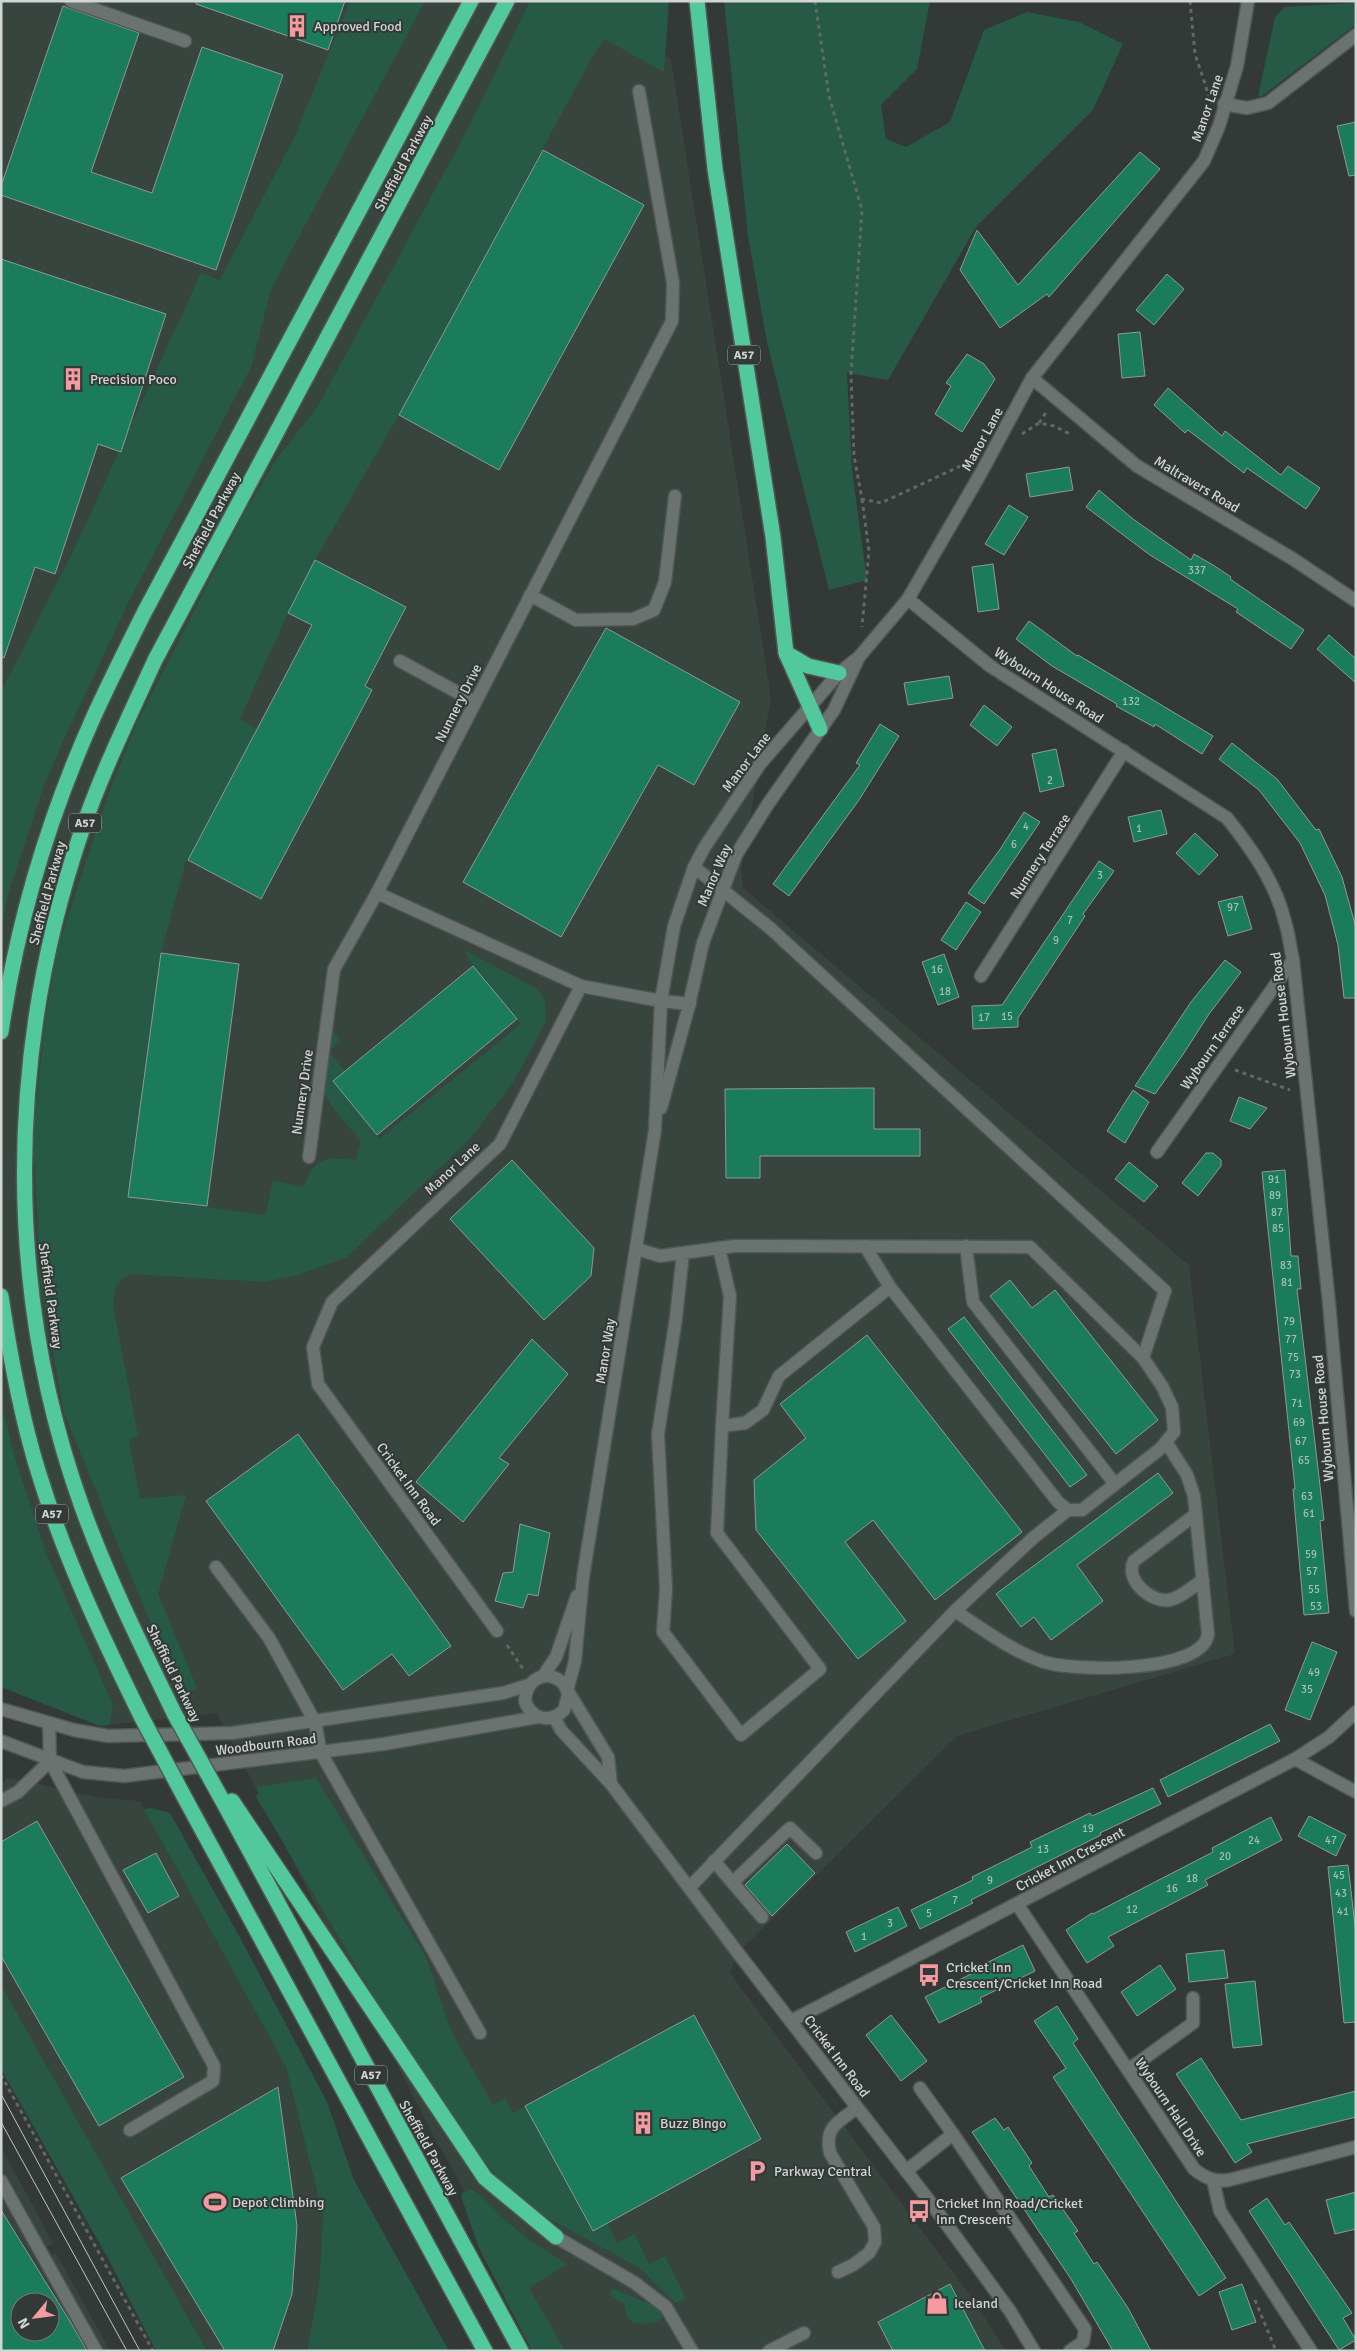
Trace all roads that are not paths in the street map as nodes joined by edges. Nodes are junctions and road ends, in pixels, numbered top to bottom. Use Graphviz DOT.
graph roads {
  1 [pos="72,1"];
  2 [pos="471,1"];
  3 [pos="507,1"];
  4 [pos="698,1"];
  5 [pos="1248,1"];
  6 [pos="1356,35"];
  7 [pos="185,40"];
  8 [pos="639,91"];
  9 [pos="1224,104"];
  10 [pos="1032,378"];
  11 [pos="675,496"];
  12 [pos="530,595"];
  13 [pos="908,598"];
  14 [pos="1356,601"];
  15 [pos="786,653"];
  16 [pos="859,657"];
  17 [pos="400,661"];
  18 [pos="838,673"];
  19 [pos="475,702"];
  20 [pos="809,707"];
  21 [pos="820,729"];
  22 [pos="1124,751"];
  23 [pos="694,867"];
  24 [pos="722,890"];
  25 [pos="377,894"];
  26 [pos="1293,960"];
  27 [pos="981,976"];
  28 [pos="581,986"];
  29 [pos="661,1001"];
  30 [pos="690,1004"];
  31 [pos="1,1032"];
  32 [pos="655,1130"];
  33 [pos="1157,1152"];
  34 [pos="309,1157"];
  35 [pos="866,1246"];
  36 [pos="966,1246"];
  37 [pos="720,1248"];
  38 [pos="637,1249"];
  39 [pos="683,1252"];
  40 [pos="890,1287"];
  41 [pos="1,1296"];
  42 [pos="313,1347"];
  43 [pos="1143,1358"];
  44 [pos="722,1426"];
  45 [pos="1166,1442"];
  46 [pos="1115,1484"];
  47 [pos="1068,1510"];
  48 [pos="1196,1514"];
  49 [pos="216,1567"];
  50 [pos="583,1577"];
  51 [pos="1203,1580"];
  52 [pos="955,1611"];
  53 [pos="1356,1611"];
  54 [pos="497,1631"];
  55 [pos="534,1681"];
  56 [pos="568,1692"];
  57 [pos="1,1709"];
  58 [pos="1356,1712"];
  59 [pos="538,1717"];
  60 [pos="554,1717"];
  61 [pos="315,1722"];
  62 [pos="49,1723"];
  63 [pos="1,1741"];
  64 [pos="321,1753"];
  65 [pos="1294,1759"];
  66 [pos="50,1761"];
  67 [pos="611,1784"];
  68 [pos="1356,1792"];
  69 [pos="225,1798"];
  70 [pos="1,1801"];
  71 [pos="816,1853"];
  72 [pos="714,1861"];
  73 [pos="733,1882"];
  74 [pos="689,1888"];
  75 [pos="1017,1904"];
  76 [pos="762,1917"];
  77 [pos="1193,1998"];
  78 [pos="791,2021"];
  79 [pos="480,2033"];
  80 [pos="1128,2070"];
  81 [pos="920,2088"];
  82 [pos="857,2108"];
  83 [pos="130,2130"];
  84 [pos="953,2134"];
  85 [pos="1356,2147"];
  86 [pos="906,2171"];
  87 [pos="1213,2180"];
  88 [pos="1,2181"];
  89 [pos="556,2237"];
  90 [pos="838,2272"];
  91 [pos="804,2333"];
  92 [pos="96,2351"];
  93 [pos="485,2351"];
  94 [pos="521,2351"];
  95 [pos="692,2351"];
  96 [pos="769,2351"];
  97 [pos="1034,2351"];
  98 [pos="1070,2351"];
  99 [pos="1311,2351"];
  1 -- 7 [label="street"];
  2 -- 31 [label="highway, Sheffield Parkway / A57"];
  3 -- 69 [label="highway, Sheffield Parkway / A57, bridge"];
  4 -- 15 [label="highway, A57"];
  5 -- 9 [label="street, Manor Lane"];
  6 -- 9 [label="street"];
  8 -- 12 [label="street, Nunnery Drive"];
  9 -- 10 [label="street, Manor Lane"];
  10 -- 13 [label="street, Manor Lane"];
  10 -- 14 [label="street, Maltravers Road"];
  11 -- 12 [label="street"];
  12 -- 19 [label="street, Nunnery Drive"];
  13 -- 16 [label="street, Manor Lane"];
  13 -- 22 [label="street, Wybourn House Road"];
  15 -- 18 [label="highway"];
  15 -- 20 [label="highway, A57"];
  16 -- 18 [label="street, Manor Lane"];
  16 -- 21 [label="street, Manor Way"];
  17 -- 19 [label="street"];
  18 -- 20 [label="street, Manor Lane"];
  19 -- 25 [label="street, Nunnery Drive"];
  20 -- 21 [label="highway, A57"];
  20 -- 23 [label="street, Manor Lane"];
  21 -- 24 [label="street, Manor Way"];
  22 -- 26 [label="street, Wybourn House Road"];
  22 -- 27 [label="street, Nunnery Terrace"];
  23 -- 24 [label="street"];
  23 -- 29 [label="street, Manor Way"];
  24 -- 30 [label="street, Manor Way"];
  24 -- 43 [label="street"];
  25 -- 28 [label="street"];
  25 -- 34 [label="street, Nunnery Drive"];
  26 -- 33 [label="street, Wybourn Terrace"];
  26 -- 53 [label="street, Wybourn House Road"];
  28 -- 29 [label="street"];
  28 -- 42 [label="street, Manor Lane"];
  29 -- 30 [label="street"];
  29 -- 32 [label="street, Manor Way"];
  30 -- 32 [label="street, Manor Way"];
  32 -- 38 [label="street, Manor Way"];
  35 -- 36 [label="street"];
  35 -- 37 [label="street"];
  35 -- 40 [label="street"];
  36 -- 43 [label="street"];
  36 -- 46 [label="street"];
  37 -- 39 [label="street"];
  37 -- 44 [label="street"];
  38 -- 39 [label="street"];
  38 -- 50 [label="street, Manor Way"];
  39 -- 44 [label="street"];
  40 -- 44 [label="street"];
  40 -- 47 [label="street"];
  41 -- 93 [label="highway, A57, bridge"];
  42 -- 54 [label="street, Cricket Inn Road"];
  43 -- 45 [label="street"];
  45 -- 46 [label="street"];
  45 -- 48 [label="street"];
  46 -- 47 [label="street"];
  47 -- 52 [label="street"];
  48 -- 51 [label="street"];
  48 -- 51 [label="street"];
  49 -- 61 [label="street"];
  50 -- 55 [label="street, Manor Way"];
  50 -- 56 [label="street, Manor Way"];
  51 -- 52 [label="street"];
  52 -- 72 [label="street"];
  55 -- 56 [label="street"];
  55 -- 59 [label="street"];
  55 -- 61 [label="street, Woodbourn Road"];
  56 -- 60 [label="street, Manor Way"];
  56 -- 67 [label="street"];
  57 -- 62 [label="street, Woodbourn Road"];
  58 -- 65 [label="street, Cricket Inn Crescent"];
  59 -- 60 [label="street"];
  59 -- 64 [label="street, Woodbourn Road"];
  60 -- 67 [label="street, Cricket Inn Road"];
  61 -- 62 [label="street, Woodbourn Road"];
  61 -- 64 [label="street"];
  62 -- 66 [label="street"];
  63 -- 66 [label="street, Woodbourn Road"];
  64 -- 66 [label="street, Woodbourn Road"];
  64 -- 79 [label="street"];
  65 -- 68 [label="street"];
  65 -- 75 [label="street, Cricket Inn Crescent"];
  66 -- 70 [label="street"];
  66 -- 83 [label="street"];
  67 -- 74 [label="street, Cricket Inn Road"];
  69 -- 89 [label="highway"];
  69 -- 94 [label="highway, Sheffield Parkway / A57"];
  71 -- 73 [label="street"];
  72 -- 73 [label="street"];
  72 -- 74 [label="street"];
  73 -- 76 [label="street"];
  74 -- 78 [label="street, Cricket Inn Road"];
  75 -- 78 [label="street, Cricket Inn Crescent"];
  75 -- 80 [label="street, Wybourn Hall Drive"];
  77 -- 80 [label="street"];
  78 -- 82 [label="street, Cricket Inn Road"];
  80 -- 87 [label="street, Wybourn Hall Drive"];
  81 -- 84 [label="street"];
  82 -- 86 [label="street, Cricket Inn Road"];
  82 -- 90 [label="street"];
  84 -- 86 [label="street"];
  84 -- 98 [label="street"];
  85 -- 87 [label="street"];
  86 -- 97 [label="street, Cricket Inn Road"];
  87 -- 99 [label="street"];
  88 -- 92 [label="street"];
  89 -- 95 [label="street"];
  91 -- 96 [label="street"];
}
